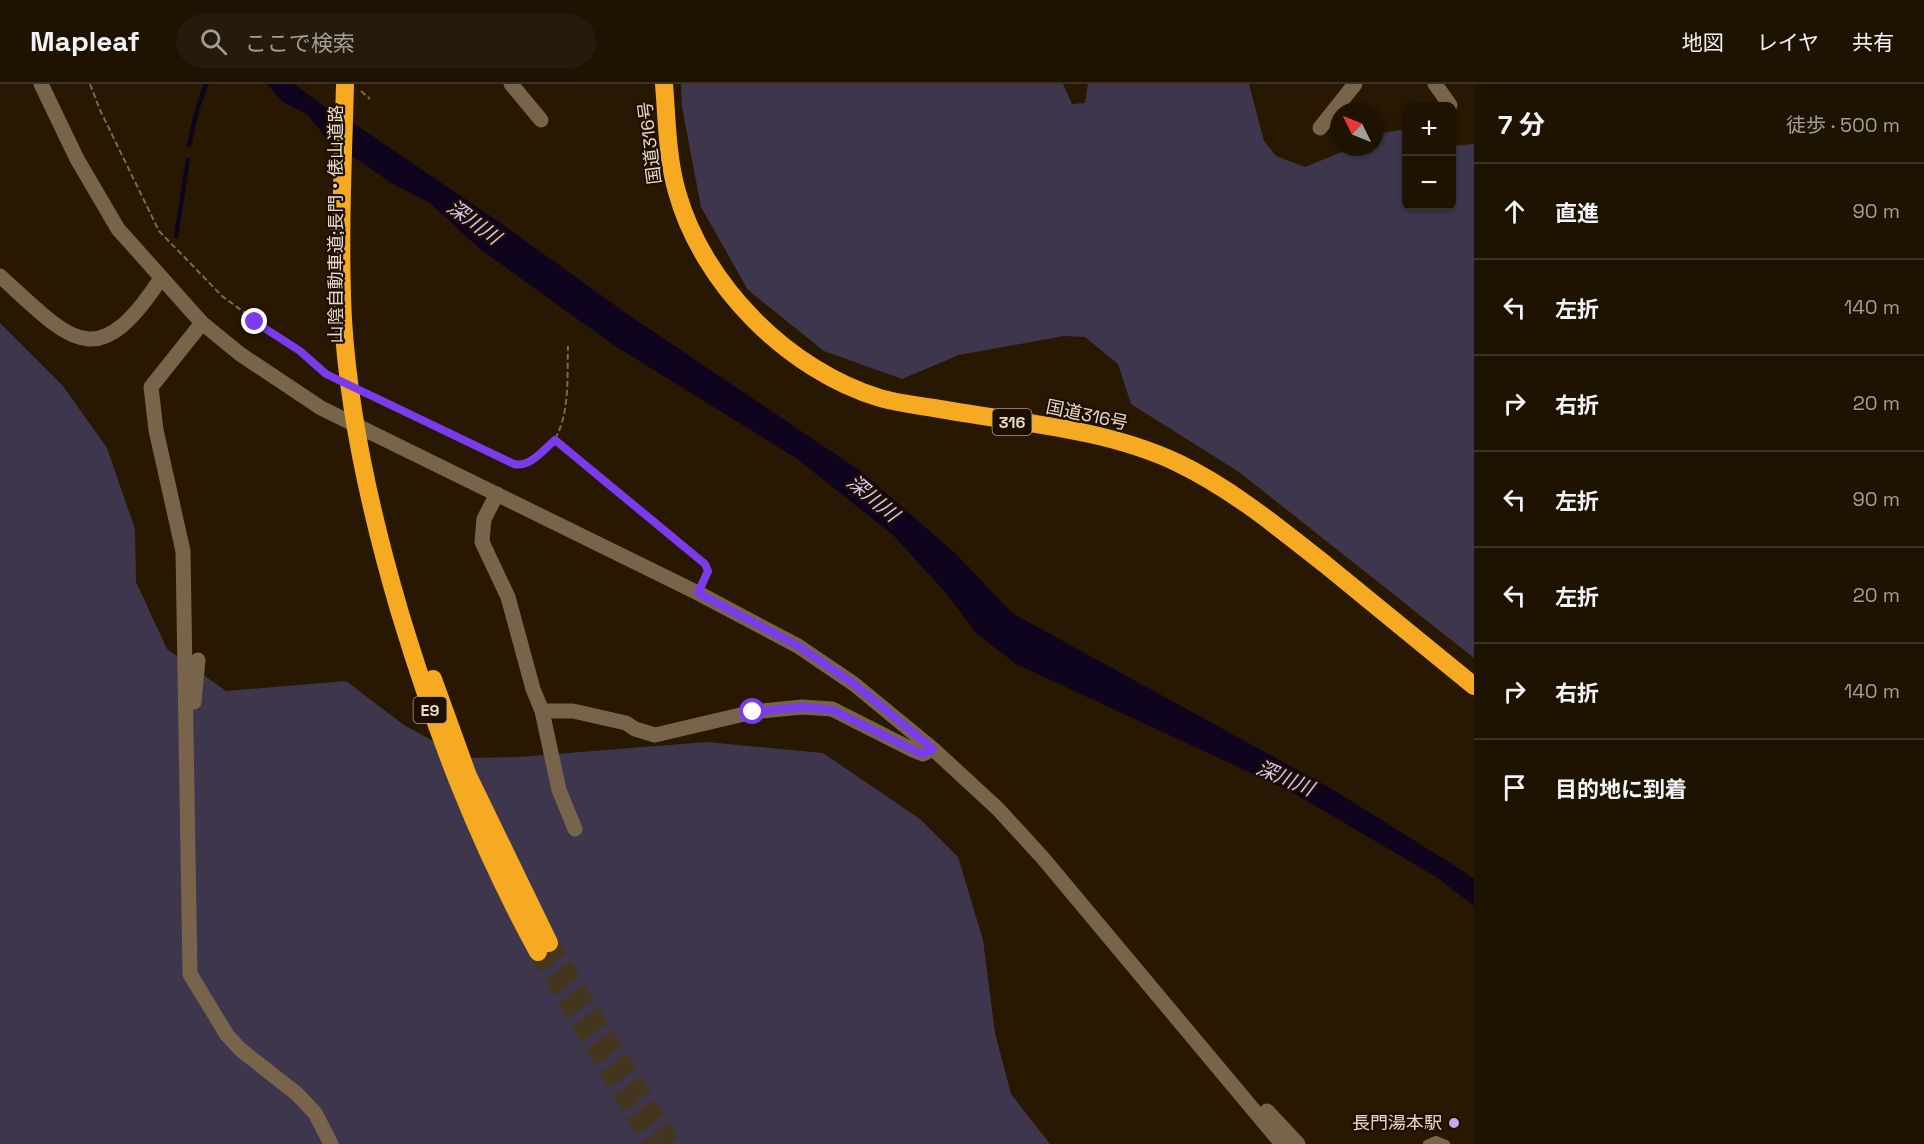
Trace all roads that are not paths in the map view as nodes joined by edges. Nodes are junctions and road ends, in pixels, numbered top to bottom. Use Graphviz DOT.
graph roads {
  1 [pos="41,84"];
  2 [pos="345,84"];
  3 [pos="357,84"];
  4 [pos="511,84"];
  5 [pos="664,84"];
  6 [pos="1355,84"];
  7 [pos="1435,84"];
  8 [pos="1448,102"];
  9 [pos="541,120"];
  10 [pos="1320,128"];
  11 [pos="0,276"];
  12 [pos="161,278"];
  13 [pos="202,323"];
  14 [pos="367,457"];
  15 [pos="497,494"];
  16 [pos="198,660"];
  17 [pos="1474,686"];
  18 [pos="542,711"];
  19 [pos="186,721"];
  20 [pos="933,749"];
  21 [pos="575,829"];
  22 [pos="544,947"];
  23 [pos="1246,1100"];
  24 [pos="331,1144"];
  25 [pos="1282,1144"];
  26 [pos="1298,1144"];
  27 [pos="1428,1144"];
  28 [pos="1446,1144"];
  1 -- 12 [label="street"];
  2 -- 14 [label="highway, 山陰自動車道;長門・俵山道路 / E9"];
  3 -- 14 [label="highway, 山陰自動車道;長門・俵山道路 / E9"];
  4 -- 9 [label="street"];
  5 -- 17 [label="highway, 国道316号 / 316"];
  6 -- 10 [label="street"];
  7 -- 8 [label="street"];
  11 -- 12 [label="street"];
  12 -- 13 [label="street"];
  13 -- 15 [label="street"];
  13 -- 19 [label="street"];
  14 -- 22 [label="highway, 山陰自動車道;長門・俵山道路 / E9"];
  15 -- 18 [label="street"];
  15 -- 20 [label="street"];
  16 -- 19 [label="street"];
  18 -- 20 [label="street"];
  18 -- 21 [label="street"];
  19 -- 24 [label="street"];
  20 -- 23 [label="street"];
  23 -- 25 [label="street"];
  23 -- 26 [label="street"];
  27 -- 28 [label="lane"];
}
